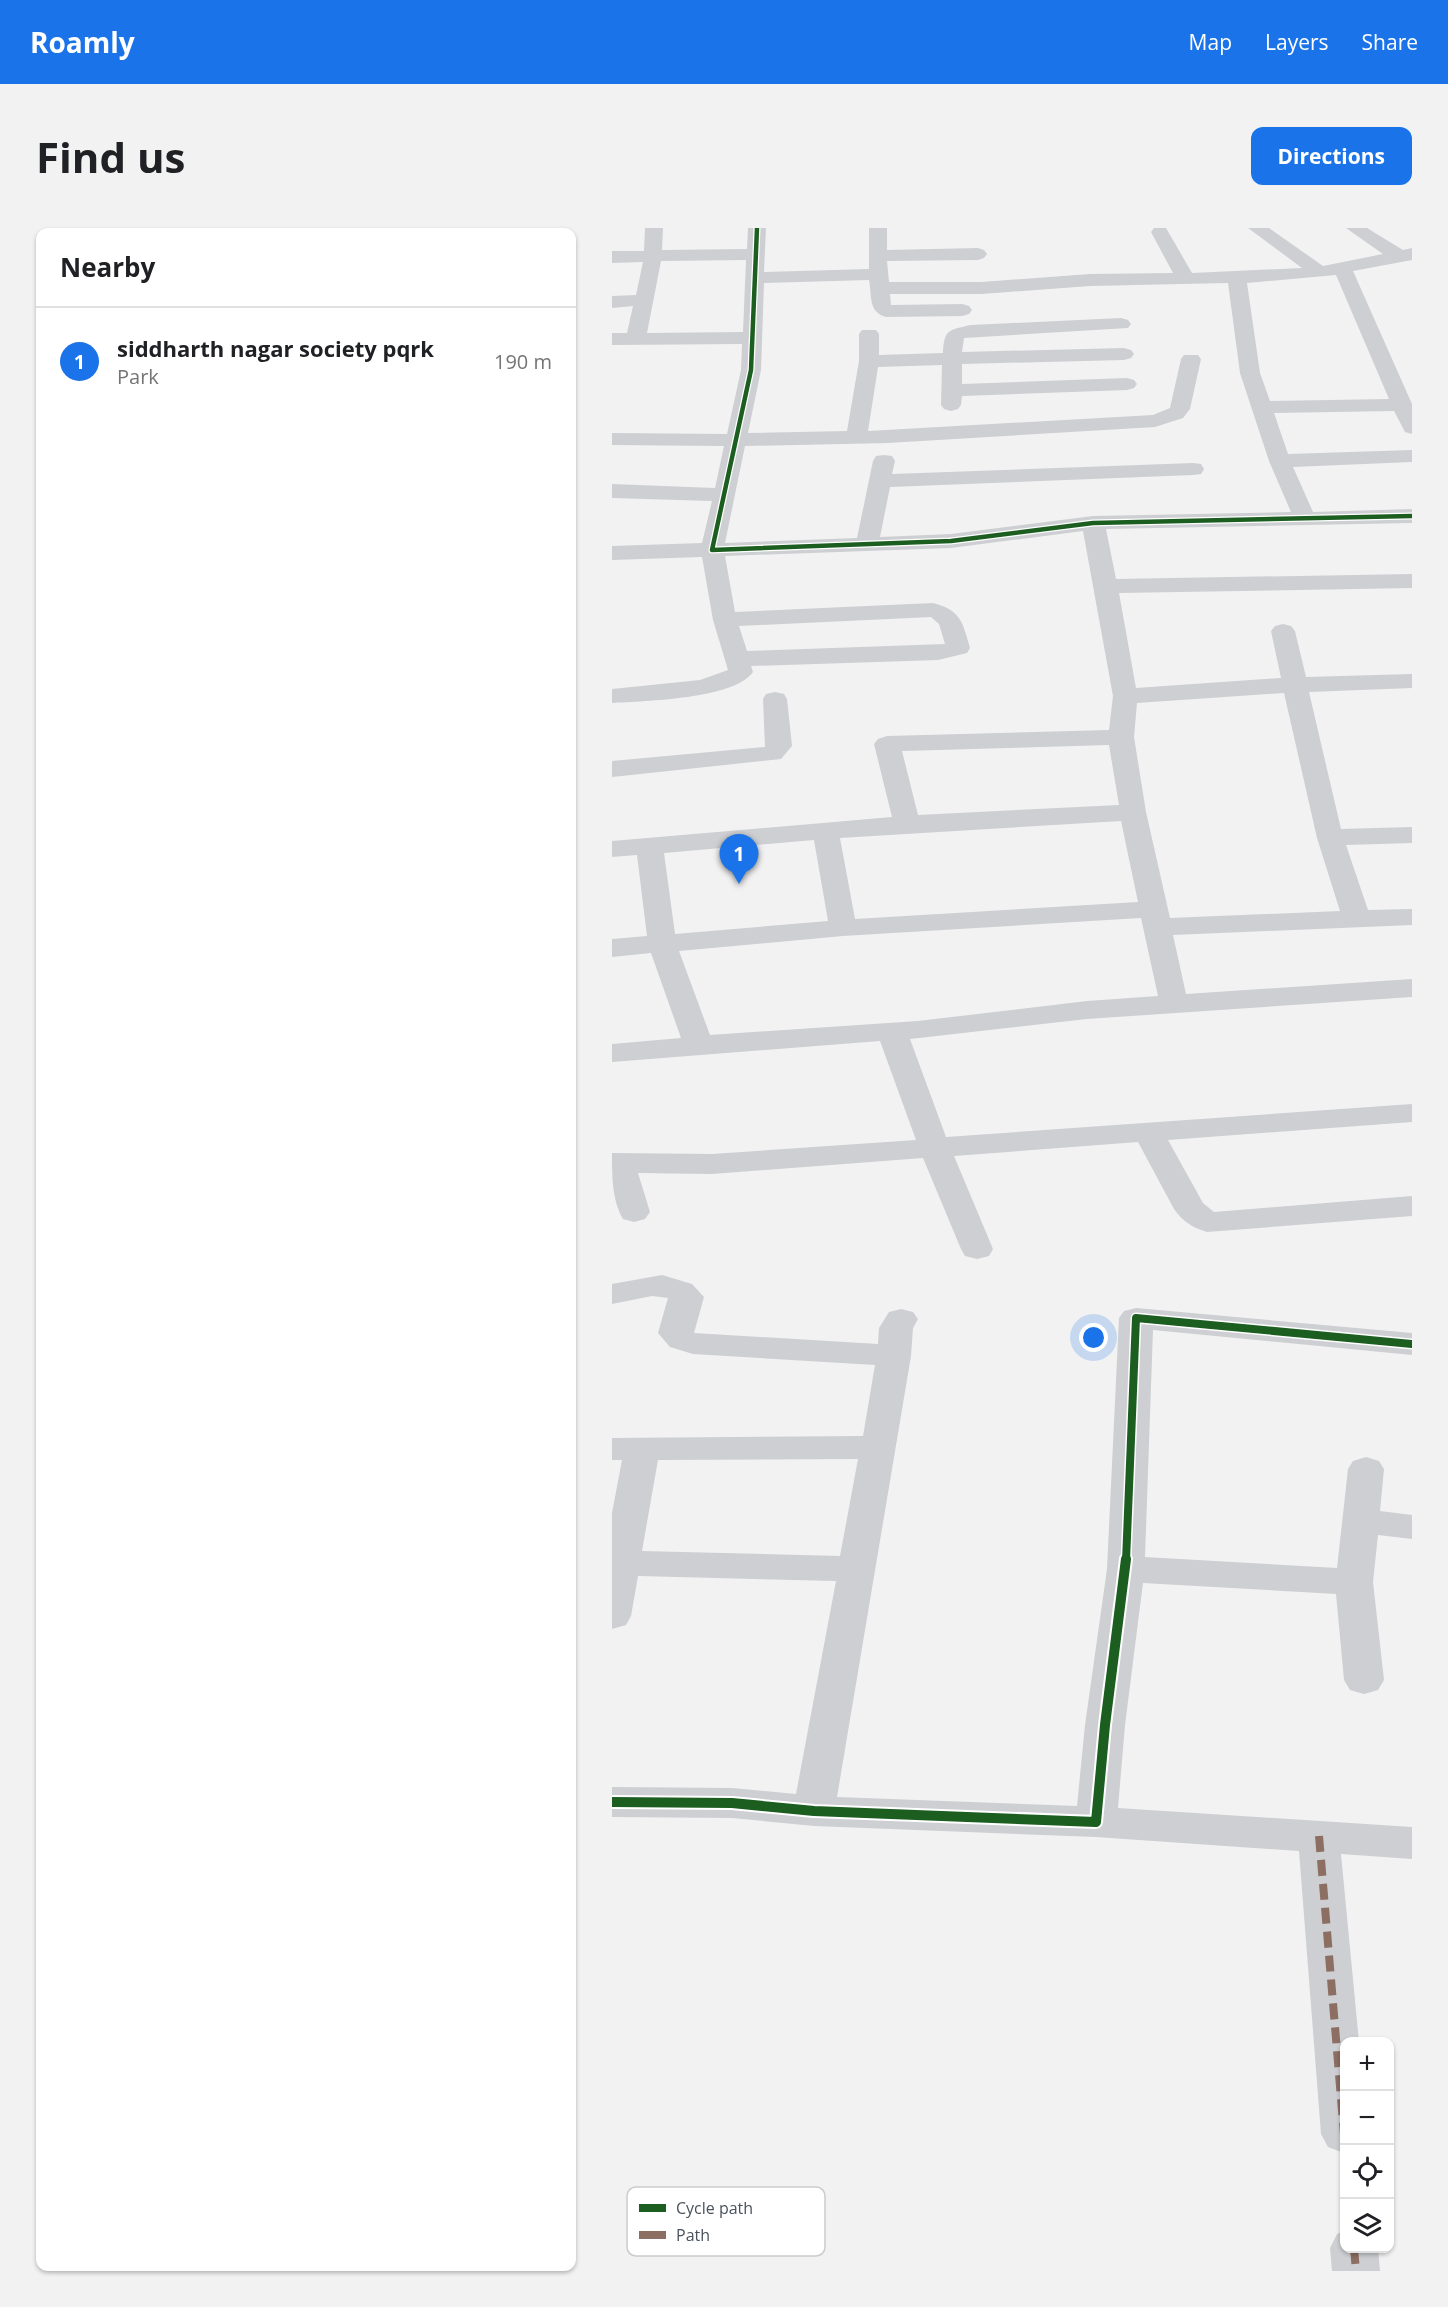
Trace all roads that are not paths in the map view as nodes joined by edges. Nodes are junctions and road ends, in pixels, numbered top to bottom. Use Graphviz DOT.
graph roads {
  1 [pos="654,228"];
  2 [pos="757,228"];
  3 [pos="878,228"];
  4 [pos="1257,228"];
  5 [pos="1355,228"];
  6 [pos="1160,232"];
  7 [pos="756,254"];
  8 [pos="1406,255"];
  9 [pos="653,256"];
  10 [pos="612,257"];
  11 [pos="1342,267"];
  12 [pos="1320,272"];
  13 [pos="879,273"];
  14 [pos="755,278"];
  15 [pos="1237,278"];
  16 [pos="1130,279"];
  17 [pos="1186,279"];
  18 [pos="981,288"];
  19 [pos="1055,298"];
  20 [pos="644,300"];
  21 [pos="612,302"];
  22 [pos="1125,303"];
  23 [pos="967,309"];
  24 [pos="1122,324"];
  25 [pos="869,334"];
  26 [pos="752,338"];
  27 [pos="612,339"];
  28 [pos="636,339"];
  29 [pos="1124,354"];
  30 [pos="952,358"];
  31 [pos="1191,360"];
  32 [pos="869,361"];
  33 [pos="1402,405"];
  34 [pos="1262,407"];
  35 [pos="1412,428"];
  36 [pos="857,437"];
  37 [pos="888,437"];
  38 [pos="612,439"];
  39 [pos="735,440"];
  40 [pos="1412,456"];
  41 [pos="1280,461"];
  42 [pos="1193,469"];
  43 [pos="880,481"];
  44 [pos="612,491"];
  45 [pos="724,495"];
  46 [pos="1412,516"];
  47 [pos="1305,519"];
  48 [pos="1093,523"];
  49 [pos="867,545"];
  50 [pos="712,550"];
  51 [pos="612,553"];
  52 [pos="1411,584"];
  53 [pos="1106,586"];
  54 [pos="725,620"];
  55 [pos="1283,631"];
  56 [pos="737,659"];
  57 [pos="1412,681"];
  58 [pos="1295,685"];
  59 [pos="612,696"];
  60 [pos="1125,696"];
  61 [pos="775,699"];
  62 [pos="612,708"];
  63 [pos="1121,737"];
  64 [pos="612,769"];
  65 [pos="1133,812"];
  66 [pos="907,824"];
  67 [pos="826,832"];
  68 [pos="1412,835"];
  69 [pos="1330,838"];
  70 [pos="650,846"];
  71 [pos="612,849"];
  72 [pos="1412,917"];
  73 [pos="1155,918"];
  74 [pos="1356,918"];
  75 [pos="843,928"];
  76 [pos="662,944"];
  77 [pos="612,948"];
  78 [pos="1412,988"];
  79 [pos="1174,1005"];
  80 [pos="892,1032"];
  81 [pos="699,1045"];
  82 [pos="612,1053"];
  83 [pos="1412,1113"];
  84 [pos="1147,1131"];
  85 [pos="934,1147"];
  86 [pos="615,1163"];
  87 [pos="1412,1206"];
  88 [pos="634,1212"];
  89 [pos="977,1249"];
  90 [pos="612,1294"];
  91 [pos="901,1319"];
  92 [pos="1412,1344"];
  93 [pos="894,1356"];
  94 [pos="879,1447"];
  95 [pos="627,1449"];
  96 [pos="1366,1469"];
  97 [pos="1361,1521"];
  98 [pos="1412,1527"];
  99 [pos="621,1563"];
  100 [pos="857,1569"];
  101 [pos="1126,1569"];
  102 [pos="1354,1582"];
  103 [pos="612,1616"];
  104 [pos="1364,1680"];
  105 [pos="612,1802"];
  106 [pos="814,1811"];
  107 [pos="1096,1822"];
  108 [pos="1319,1836"];
  109 [pos="1412,1843"];
  110 [pos="1340,2091"];
  111 [pos="1354,2253"];
  112 [pos="1356,2271"];
  1 -- 9 [label="street"];
  2 -- 7 [label="street"];
  3 -- 13 [label="street"];
  4 -- 12 [label="street"];
  5 -- 8 [label="street"];
  6 -- 17 [label="street"];
  7 -- 9 [label="street"];
  7 -- 14 [label="street"];
  8 -- 11 [label="street"];
  9 -- 10 [label="street"];
  9 -- 20 [label="street"];
  11 -- 12 [label="street"];
  11 -- 33 [label="street"];
  12 -- 15 [label="street"];
  13 -- 14 [label="street"];
  13 -- 18 [label="street"];
  13 -- 18 [label="street"];
  13 -- 23 [label="street"];
  14 -- 26 [label="street"];
  15 -- 17 [label="street"];
  15 -- 34 [label="street"];
  16 -- 17 [label="street"];
  16 -- 18 [label="street"];
  16 -- 19 [label="street"];
  20 -- 21 [label="street"];
  20 -- 28 [label="street"];
  22 -- 24 [label="street"];
  24 -- 29 [label="street"];
  24 -- 30 [label="street"];
  25 -- 32 [label="street"];
  26 -- 28 [label="street"];
  26 -- 39 [label="street"];
  27 -- 28 [label="street"];
  29 -- 30 [label="street"];
  29 -- 30 [label="street"];
  30 -- 32 [label="street"];
  31 -- 37 [label="street"];
  32 -- 36 [label="street"];
  33 -- 34 [label="street"];
  33 -- 35 [label="street"];
  34 -- 41 [label="street"];
  36 -- 37 [label="street"];
  36 -- 39 [label="street"];
  37 -- 43 [label="street"];
  38 -- 39 [label="street"];
  39 -- 45 [label="street"];
  40 -- 41 [label="street"];
  41 -- 47 [label="street"];
  42 -- 43 [label="street"];
  43 -- 49 [label="street"];
  44 -- 45 [label="street"];
  45 -- 50 [label="street"];
  46 -- 47 [label="street"];
  47 -- 48 [label="street"];
  48 -- 49 [label="street"];
  48 -- 53 [label="street"];
  49 -- 50 [label="street"];
  50 -- 51 [label="street"];
  50 -- 54 [label="street"];
  52 -- 53 [label="street"];
  53 -- 60 [label="street"];
  54 -- 56 [label="street"];
  54 -- 56 [label="street"];
  55 -- 58 [label="street"];
  56 -- 59 [label="street"];
  57 -- 58 [label="street"];
  58 -- 60 [label="street"];
  58 -- 69 [label="street"];
  59 -- 62 [label="street"];
  60 -- 63 [label="street"];
  61 -- 64 [label="street"];
  63 -- 65 [label="street"];
  63 -- 66 [label="street"];
  65 -- 66 [label="street"];
  65 -- 73 [label="street"];
  66 -- 67 [label="street"];
  67 -- 70 [label="street"];
  67 -- 75 [label="street"];
  68 -- 69 [label="street"];
  69 -- 74 [label="street"];
  70 -- 71 [label="street"];
  70 -- 76 [label="street"];
  72 -- 74 [label="street"];
  73 -- 74 [label="street"];
  73 -- 75 [label="street"];
  73 -- 79 [label="street"];
  75 -- 76 [label="street"];
  76 -- 77 [label="street"];
  76 -- 81 [label="street"];
  78 -- 79 [label="street"];
  79 -- 80 [label="street"];
  80 -- 81 [label="street"];
  80 -- 85 [label="street"];
  81 -- 82 [label="street"];
  83 -- 84 [label="street"];
  84 -- 85 [label="street"];
  84 -- 87 [label="street"];
  85 -- 86 [label="street"];
  85 -- 89 [label="street"];
  86 -- 88 [label="street"];
  90 -- 93 [label="street"];
  91 -- 93 [label="street"];
  92 -- 101 [label="street"];
  93 -- 94 [label="street"];
  94 -- 95 [label="street"];
  94 -- 100 [label="street"];
  95 -- 99 [label="street"];
  96 -- 97 [label="street"];
  97 -- 98 [label="street"];
  97 -- 102 [label="street"];
  99 -- 100 [label="street"];
  99 -- 103 [label="street"];
  100 -- 106 [label="street"];
  101 -- 102 [label="street"];
  101 -- 107 [label="street"];
  102 -- 104 [label="street"];
  105 -- 106 [label="street"];
  106 -- 107 [label="street"];
  107 -- 108 [label="street"];
  108 -- 109 [label="street"];
  108 -- 110 [label="street"];
  111 -- 112 [label="street"];
}
